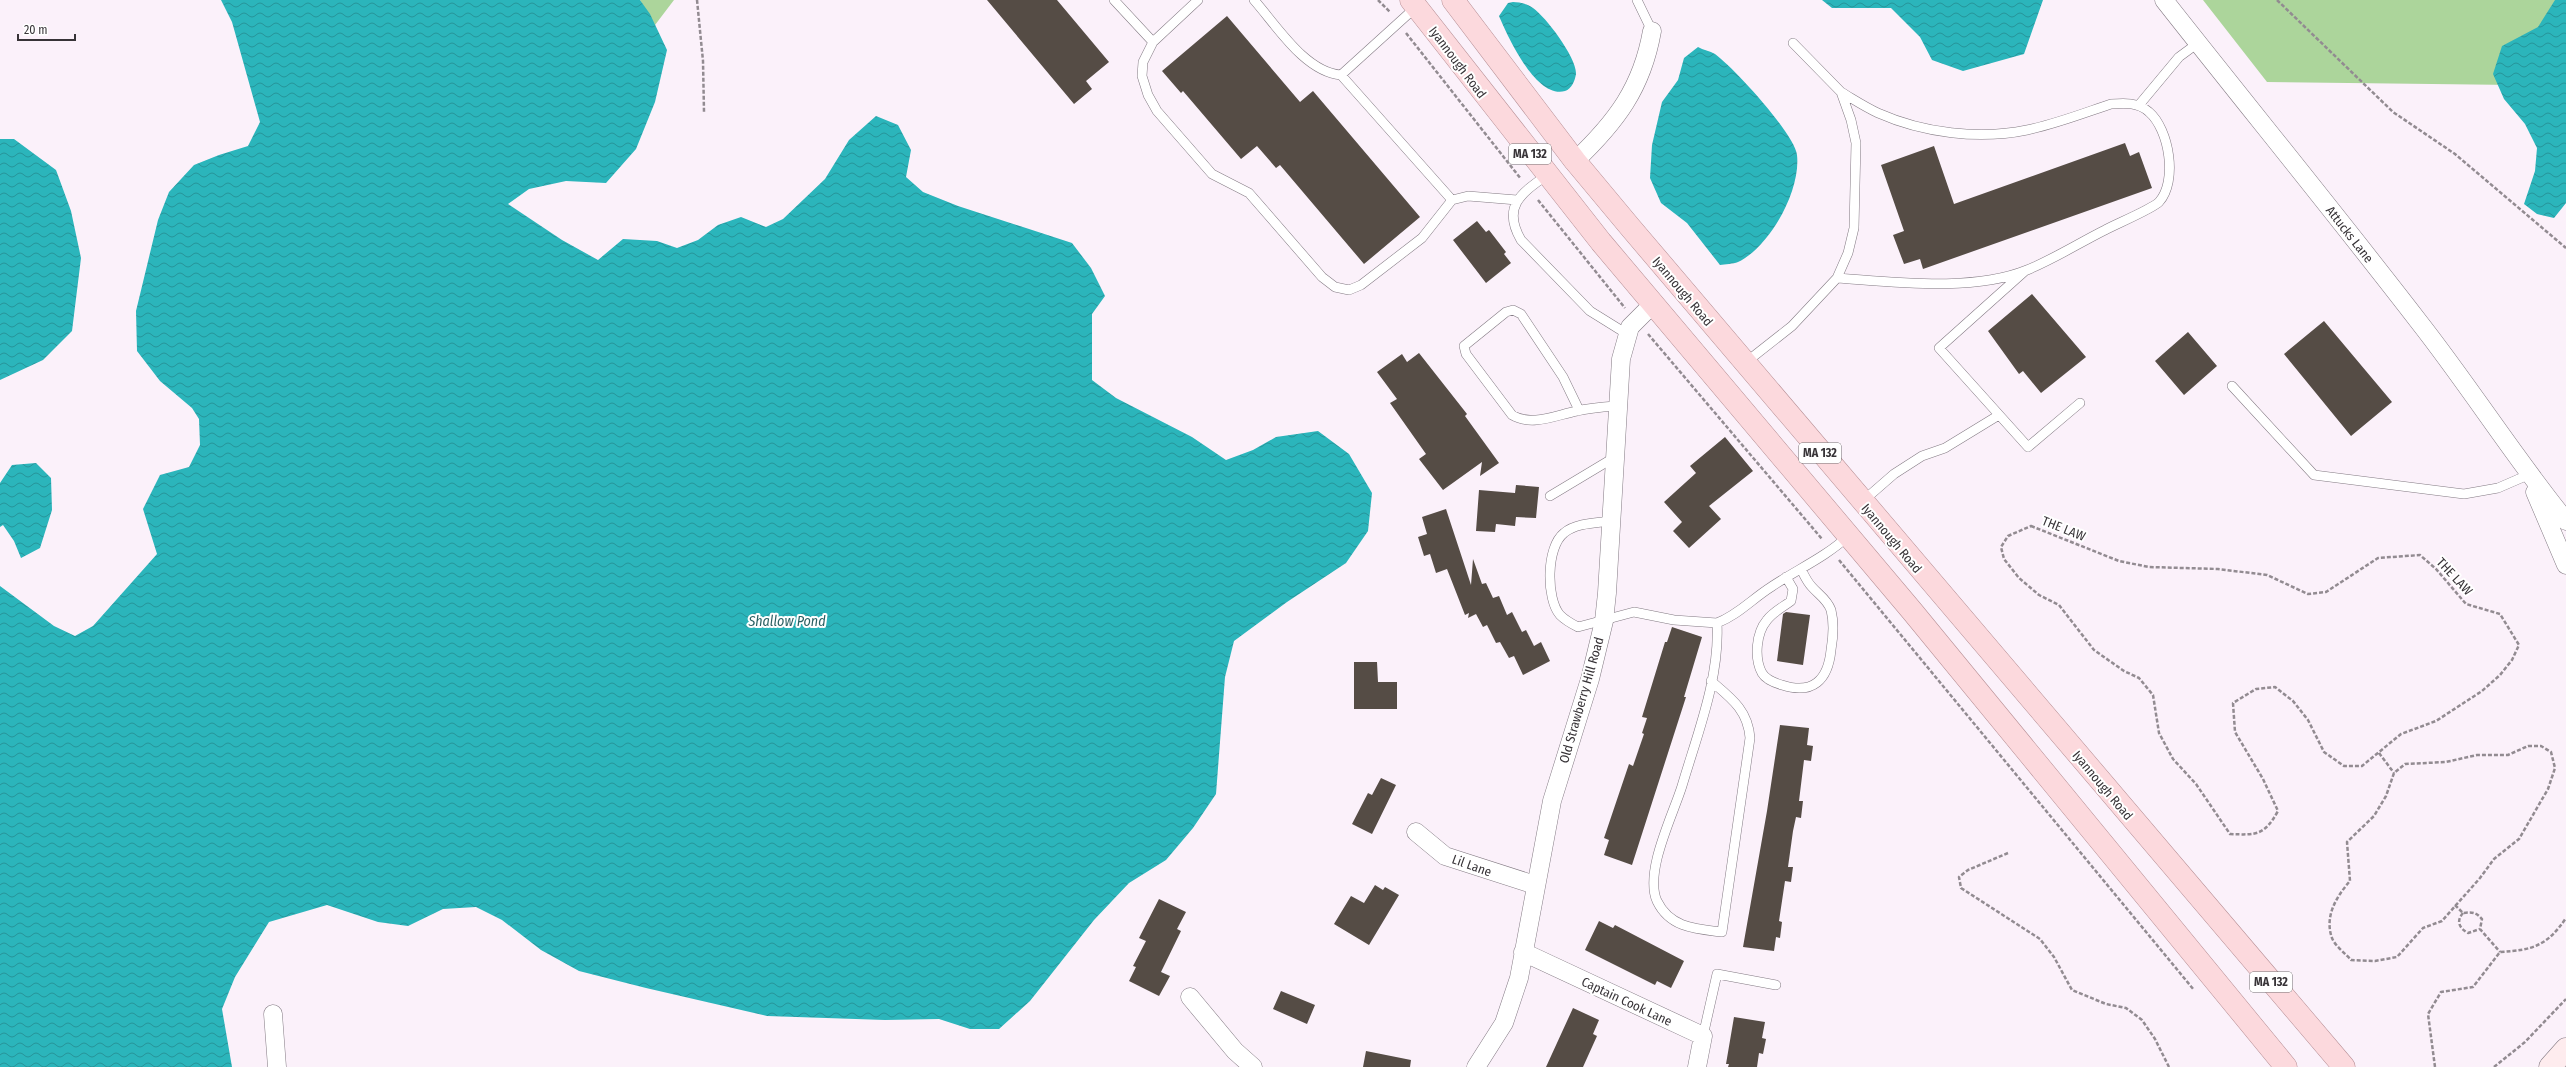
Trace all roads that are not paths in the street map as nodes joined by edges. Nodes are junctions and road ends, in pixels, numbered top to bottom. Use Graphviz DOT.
graph roads {
  1 [pos="1114,0"];
  2 [pos="1198,0"];
  3 [pos="1254,0"];
  4 [pos="1453,0"];
  5 [pos="1637,0"];
  6 [pos="2164,0"];
  7 [pos="1414,3"];
  8 [pos="1652,31"];
  9 [pos="1153,42"];
  10 [pos="1793,43"];
  11 [pos="2198,43"];
  12 [pos="1341,75"];
  13 [pos="1841,92"];
  14 [pos="2138,105"];
  15 [pos="1576,161"];
  16 [pos="1547,175"];
  17 [pos="1452,200"];
  18 [pos="1517,200"];
  19 [pos="2026,270"];
  20 [pos="1837,278"];
  21 [pos="1652,305"];
  22 [pos="1627,334"];
  23 [pos="1744,364"];
  24 [pos="2232,386"];
  25 [pos="2080,402"];
  26 [pos="1617,406"];
  27 [pos="1579,410"];
  28 [pos="1999,415"];
  29 [pos="1615,457"];
  30 [pos="2528,475"];
  31 [pos="1550,496"];
  32 [pos="1862,502"];
  33 [pos="1611,521"];
  34 [pos="2566,521"];
  35 [pos="1848,536"];
  36 [pos="2566,565"];
  37 [pos="1801,569"];
  38 [pos="1786,577"];
  39 [pos="1604,621"];
  40 [pos="1717,624"];
  41 [pos="1711,681"];
  42 [pos="1416,832"];
  43 [pos="1535,885"];
  44 [pos="1524,952"];
  45 [pos="1776,985"];
  46 [pos="1190,997"];
  47 [pos="273,1014"];
  48 [pos="1703,1036"];
  49 [pos="2566,1049"];
  50 [pos="277,1067"];
  51 [pos="1253,1067"];
  52 [pos="1476,1067"];
  53 [pos="1697,1067"];
  54 [pos="2286,1067"];
  55 [pos="2344,1067"];
  56 [pos="2550,1067"];
  1 -- 9 [label="lane"];
  2 -- 9 [label="lane"];
  3 -- 12 [label="lane"];
  4 -- 15 [label="main road, Iyannough Road / MA 132"];
  5 -- 8 [label="lane"];
  6 -- 11 [label="street, Attucks Lane"];
  7 -- 12 [label="lane"];
  7 -- 16 [label="main road, Iyannough Road / MA 132"];
  8 -- 15 [label="street"];
  9 -- 17 [label="lane"];
  10 -- 13 [label="lane"];
  11 -- 14 [label="lane"];
  11 -- 30 [label="street, Attucks Lane"];
  12 -- 17 [label="lane"];
  13 -- 14 [label="lane"];
  13 -- 20 [label="lane"];
  14 -- 19 [label="lane"];
  15 -- 23 [label="main road, Iyannough Road / MA 132"];
  16 -- 18 [label="lane"];
  16 -- 21 [label="main road, Iyannough Road / MA 132"];
  17 -- 18 [label="lane"];
  18 -- 22 [label="lane"];
  19 -- 20 [label="lane"];
  19 -- 28 [label="lane"];
  20 -- 23 [label="lane"];
  21 -- 22 [label="street, Old Strawberry Hill Road"];
  21 -- 35 [label="main road, Iyannough Road / MA 132"];
  22 -- 26 [label="street, Old Strawberry Hill Road"];
  23 -- 32 [label="main road, Iyannough Road / MA 132"];
  24 -- 30 [label="lane"];
  25 -- 28 [label="lane"];
  26 -- 27 [label="lane"];
  26 -- 29 [label="street, Old Strawberry Hill Road"];
  27 -- 27 [label="lane"];
  28 -- 32 [label="lane"];
  29 -- 31 [label="lane"];
  29 -- 33 [label="street, Old Strawberry Hill Road"];
  30 -- 34 [label="street, Attucks Lane"];
  30 -- 36 [label="street, Attucks Lane"];
  32 -- 55 [label="main road, Iyannough Road / MA 132"];
  33 -- 39 [label="street, Old Strawberry Hill Road"];
  33 -- 39 [label="lane"];
  35 -- 37 [label="lane"];
  35 -- 54 [label="main road, Iyannough Road / MA 132"];
  37 -- 38 [label="lane"];
  37 -- 38 [label="lane"];
  38 -- 40 [label="lane"];
  39 -- 40 [label="lane"];
  39 -- 43 [label="street, Old Strawberry Hill Road"];
  40 -- 41 [label="lane"];
  41 -- 41 [label="lane"];
  42 -- 43 [label="street, Lil Lane"];
  43 -- 44 [label="street, Old Strawberry Hill Road"];
  44 -- 48 [label="street, Captain Cook Lane"];
  44 -- 52 [label="street, Old Strawberry Hill Road"];
  45 -- 48 [label="lane"];
  46 -- 51 [label="street"];
  47 -- 50 [label="street"];
  48 -- 53 [label="street"];
  49 -- 56 [label="main road"];
}
